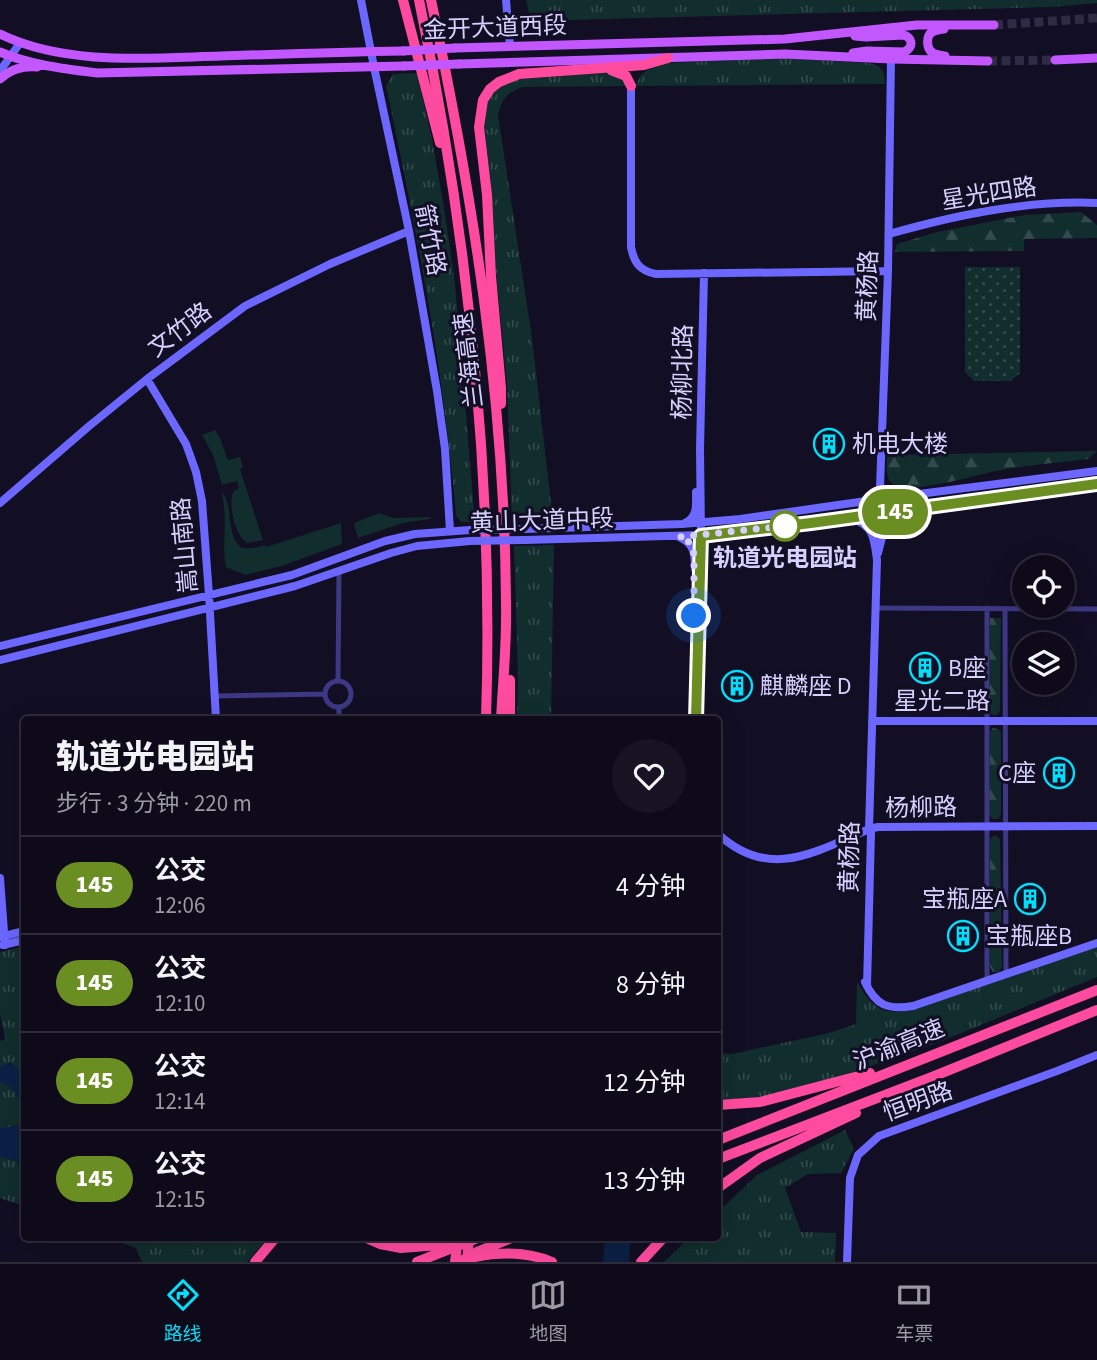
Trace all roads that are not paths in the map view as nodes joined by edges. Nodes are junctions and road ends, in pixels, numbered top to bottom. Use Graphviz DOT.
graph roads {
  1 [pos="361,0"];
  2 [pos="403,0"];
  3 [pos="419,0"];
  4 [pos="431,0"];
  5 [pos="506,0"];
  6 [pos="962,25"];
  7 [pos="994,25"];
  8 [pos="839,34"];
  9 [pos="5,36"];
  10 [pos="20,43"];
  11 [pos="510,46"];
  12 [pos="0,51"];
  13 [pos="371,51"];
  14 [pos="834,56"];
  15 [pos="10,57"];
  16 [pos="668,58"];
  17 [pos="1097,58"];
  18 [pos="891,59"];
  19 [pos="1055,60"];
  20 [pos="965,61"];
  21 [pos="988,61"];
  22 [pos="644,65"];
  23 [pos="56,68"];
  24 [pos="374,68"];
  25 [pos="601,69"];
  26 [pos="0,71"];
  27 [pos="0,79"];
  28 [pos="631,86"];
  29 [pos="1097,204"];
  30 [pos="457,209"];
  31 [pos="409,231"];
  32 [pos="889,234"];
  33 [pos="888,271"];
  34 [pos="704,273"];
  35 [pos="147,379"];
  36 [pos="500,442"];
  37 [pos="1097,471"];
  38 [pos="700,472"];
  39 [pos="1097,484"];
  40 [pos="880,499"];
  41 [pos="0,503"];
  42 [pos="901,511"];
  43 [pos="879,514"];
  44 [pos="851,518"];
  45 [pos="701,523"];
  46 [pos="682,524"];
  47 [pos="450,531"];
  48 [pos="701,536"];
  49 [pos="679,537"];
  50 [pos="877,560"];
  51 [pos="339,571"];
  52 [pos="209,595"];
  53 [pos="506,604"];
  54 [pos="210,607"];
  55 [pos="875,608"];
  56 [pos="987,608"];
  57 [pos="1005,609"];
  58 [pos="1097,609"];
  59 [pos="0,646"];
  60 [pos="0,660"];
  61 [pos="338,681"];
  62 [pos="325,694"];
  63 [pos="215,696"];
  64 [pos="339,708"];
  65 [pos="216,716"];
  66 [pos="339,716"];
  67 [pos="485,716"];
  68 [pos="501,716"];
  69 [pos="510,716"];
  70 [pos="694,716"];
  71 [pos="694,716"];
  72 [pos="1004,720"];
  73 [pos="872,721"];
  74 [pos="987,721"];
  75 [pos="1097,721"];
  76 [pos="987,829"];
  77 [pos="1005,829"];
  78 [pos="1097,829"];
  79 [pos="869,833"];
  80 [pos="721,837"];
  81 [pos="721,842"];
  82 [pos="0,878"];
  83 [pos="21,932"];
  84 [pos="21,940"];
  85 [pos="2,941"];
  86 [pos="1097,943"];
  87 [pos="1006,975"];
  88 [pos="987,981"];
  89 [pos="1097,990"];
  90 [pos="1097,1010"];
  91 [pos="1097,1055"];
  92 [pos="926,1056"];
  93 [pos="932,1077"];
  94 [pos="721,1105"];
  95 [pos="721,1139"];
  96 [pos="721,1158"];
  97 [pos="721,1186"];
  98 [pos="273,1241"];
  99 [pos="373,1241"];
  100 [pos="450,1241"];
  101 [pos="460,1241"];
  102 [pos="463,1241"];
  103 [pos="464,1241"];
  104 [pos="504,1241"];
  105 [pos="660,1241"];
  106 [pos="645,1258"];
  107 [pos="255,1262"];
  108 [pos="417,1262"];
  109 [pos="453,1262"];
  110 [pos="467,1262"];
  111 [pos="552,1262"];
  112 [pos="848,1262"];
  1 -- 13 [label="street, 箭竹路"];
  2 -- 30 [label="highway"];
  3 -- 30 [label="highway, 兰海高速"];
  4 -- 36 [label="highway, 兰海高速"];
  5 -- 11 [label="street"];
  6 -- 7 [label="main road, 金开大道西段"];
  6 -- 8 [label="main road, 金开大道西段"];
  6 -- 20 [label="main road"];
  8 -- 11 [label="main road, 金开大道西段"];
  8 -- 14 [label="main road"];
  9 -- 10 [label="main road, 金开大道西段"];
  9 -- 12 [label="street"];
  10 -- 13 [label="main road, 金开大道西段"];
  10 -- 15 [label="street"];
  11 -- 13 [label="main road, 金开大道西段, bridge"];
  12 -- 15 [label="main road, 金开大道西段"];
  13 -- 24 [label="street, 箭竹路"];
  14 -- 16 [label="main road, 金开大道西段"];
  14 -- 18 [label="main road, 金开大道西段"];
  15 -- 23 [label="main road, 金开大道西段"];
  15 -- 26 [label="street"];
  16 -- 22 [label="highway"];
  16 -- 24 [label="main road, 金开大道西段, bridge"];
  17 -- 19 [label="main road"];
  18 -- 20 [label="main road, 金开大道西段"];
  18 -- 32 [label="street, 黄杨路"];
  20 -- 21 [label="main road, 金开大道西段"];
  22 -- 25 [label="highway"];
  22 -- 28 [label="highway"];
  23 -- 24 [label="main road, 金开大道西段"];
  23 -- 27 [label="main road"];
  24 -- 31 [label="street, 箭竹路"];
  25 -- 28 [label="highway"];
  25 -- 36 [label="highway"];
  28 -- 34 [label="street"];
  29 -- 32 [label="street, 星光四路"];
  30 -- 67 [label="highway, 兰海高速"];
  31 -- 35 [label="street, 文竹路"];
  31 -- 47 [label="street, 箭竹路"];
  32 -- 33 [label="street, 黄杨路"];
  33 -- 34 [label="street"];
  33 -- 40 [label="street, 黄杨路"];
  34 -- 38 [label="street, 杨柳北路"];
  35 -- 41 [label="street, 文竹路"];
  35 -- 52 [label="street, 嵩山南路"];
  36 -- 53 [label="highway, 兰海高速"];
  37 -- 40 [label="street, 黄山大道中段"];
  38 -- 45 [label="street"];
  38 -- 46 [label="street"];
  39 -- 42 [label="street, 黄山大道中段"];
  40 -- 43 [label="street, 黄杨路"];
  40 -- 45 [label="street, 黄山大道中段"];
  42 -- 43 [label="street, 黄山大道中段"];
  42 -- 50 [label="street"];
  43 -- 44 [label="street, 黄山大道中段"];
  44 -- 48 [label="street, 黄山大道中段"];
  44 -- 50 [label="street"];
  45 -- 46 [label="street, 黄山大道中段"];
  45 -- 48 [label="street"];
  46 -- 47 [label="street, 黄山大道中段, bridge"];
  47 -- 52 [label="street, 黄山大道中段"];
  48 -- 49 [label="street, 黄山大道中段"];
  48 -- 70 [label="street"];
  49 -- 51 [label="street, 黄山大道中段, bridge"];
  49 -- 71 [label="street"];
  50 -- 55 [label="street, 黄杨路"];
  51 -- 54 [label="street, 黄山大道中段"];
  51 -- 61 [label="street"];
  52 -- 54 [label="street, 嵩山南路"];
  52 -- 59 [label="street, 黄山大道中段"];
  53 -- 68 [label="highway, 兰海高速"];
  53 -- 69 [label="highway"];
  54 -- 60 [label="street, 黄山大道中段"];
  54 -- 63 [label="street, 嵩山南路"];
  55 -- 56 [label="street"];
  55 -- 73 [label="street, 黄杨路"];
  56 -- 57 [label="street"];
  56 -- 74 [label="street"];
  57 -- 58 [label="street"];
  57 -- 72 [label="street"];
  61 -- 62 [label="street"];
  61 -- 64 [label="street"];
  62 -- 63 [label="street"];
  62 -- 64 [label="street"];
  63 -- 65 [label="street, 嵩山南路"];
  64 -- 66 [label="street"];
  72 -- 74 [label="street, 星光二路"];
  72 -- 75 [label="street, 星光二路"];
  72 -- 77 [label="street"];
  73 -- 74 [label="street, 星光二路"];
  73 -- 79 [label="street, 黄杨路"];
  74 -- 76 [label="street"];
  76 -- 77 [label="street, 杨柳路"];
  76 -- 79 [label="street, 杨柳路"];
  76 -- 88 [label="street"];
  77 -- 78 [label="street, 杨柳路"];
  77 -- 87 [label="street"];
  79 -- 80 [label="street, 杨柳路"];
  79 -- 81 [label="street, 杨柳路"];
  79 -- 88 [label="street, 黄杨路"];
  82 -- 85 [label="street"];
  83 -- 85 [label="street"];
  84 -- 85 [label="street"];
  86 -- 87 [label="street"];
  87 -- 88 [label="street"];
  89 -- 92 [label="highway, 沪渝高速"];
  90 -- 93 [label="highway, 沪渝高速"];
  91 -- 112 [label="street, 恒明路"];
  92 -- 94 [label="highway"];
  92 -- 95 [label="highway, 沪渝高速"];
  93 -- 96 [label="highway, 沪渝高速"];
  93 -- 97 [label="highway"];
  98 -- 107 [label="highway"];
  99 -- 100 [label="highway"];
  101 -- 108 [label="highway"];
  102 -- 109 [label="highway, bridge"];
  103 -- 110 [label="highway, bridge"];
  104 -- 109 [label="highway"];
  105 -- 106 [label="highway"];
  109 -- 111 [label="highway"];
}
